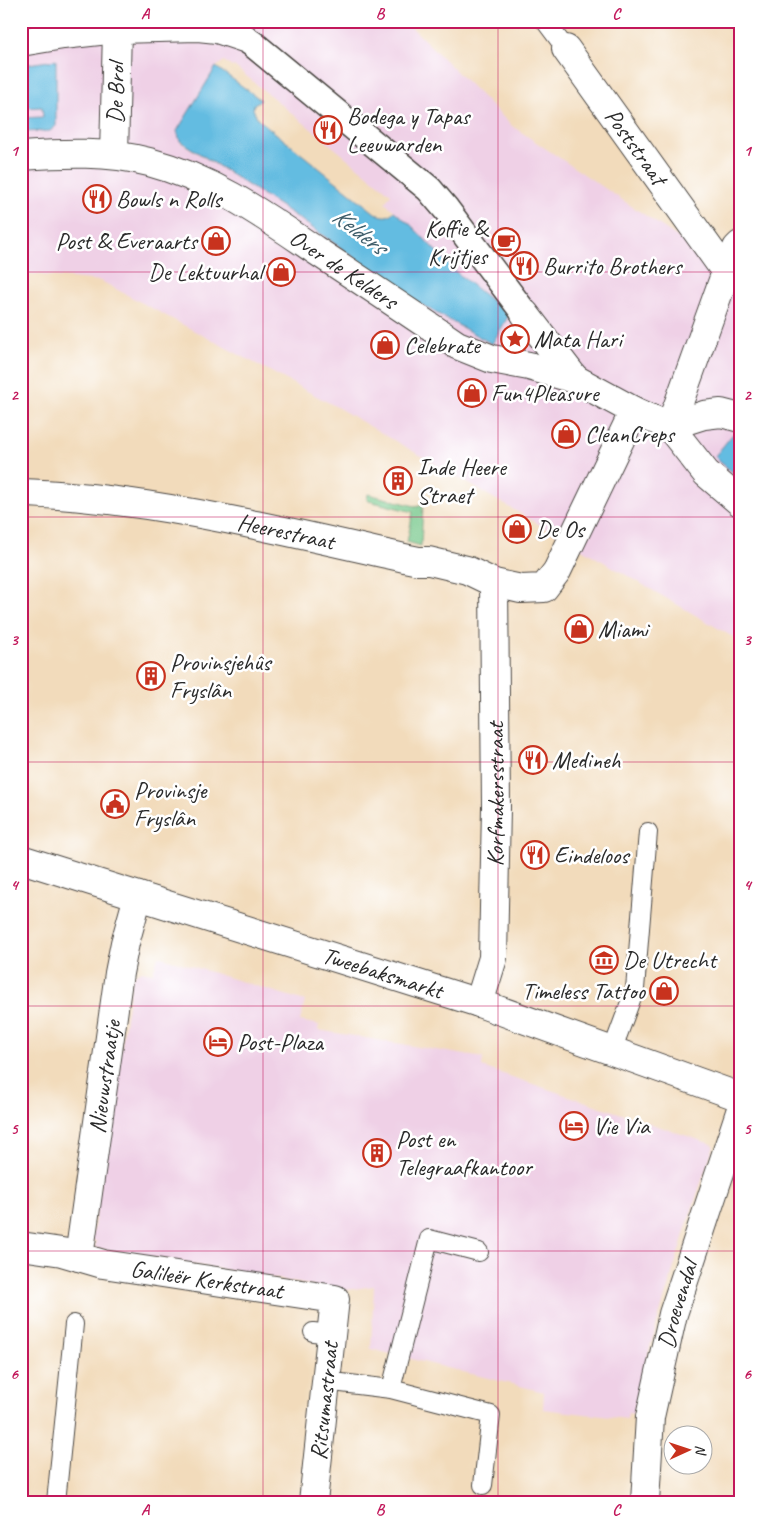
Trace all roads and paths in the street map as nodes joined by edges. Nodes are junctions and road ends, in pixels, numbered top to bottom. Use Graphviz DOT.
graph roads {
  1 [pos="546,21"];
  2 [pos="115,24"];
  3 [pos="244,38"];
  4 [pos="21,42"];
  5 [pos="566,49"];
  6 [pos="114,155"];
  7 [pos="21,156"];
  8 [pos="740,245"];
  9 [pos="726,272"];
  10 [pos="525,314"];
  11 [pos="574,379"];
  12 [pos="634,411"];
  13 [pos="740,418"];
  14 [pos="669,426"];
  15 [pos="21,493"];
  16 [pos="740,502"];
  17 [pos="494,583"];
  18 [pos="648,832"];
  19 [pos="21,859"];
  20 [pos="138,896"];
  21 [pos="479,1003"];
  22 [pos="612,1051"];
  23 [pos="740,1097"];
  24 [pos="740,1112"];
  25 [pos="21,1246"];
  26 [pos="479,1252"];
  27 [pos="79,1257"];
  28 [pos="335,1299"];
  29 [pos="74,1324"];
  30 [pos="325,1381"];
  31 [pos="391,1389"];
  32 [pos="484,1485"];
  33 [pos="56,1502"];
  34 [pos="313,1502"];
  35 [pos="644,1502"];
  1 -- 5 [label="lane, Poststraat"];
  2 -- 3 [label="street"];
  2 -- 4 [label="street"];
  2 -- 6 [label="street, De Brol"];
  3 -- 10 [label="street"];
  5 -- 9 [label="street, Poststraat"];
  6 -- 7 [label="street, Over de Kelders"];
  6 -- 11 [label="street, Over de Kelders"];
  8 -- 9 [label="street"];
  9 -- 14 [label="street"];
  10 -- 11 [label="street, Over de Kelders"];
  11 -- 12 [label="street, Over de Kelders"];
  12 -- 14 [label="street, Over de Kelders"];
  12 -- 17 [label="street, Heerestraat"];
  13 -- 14 [label="street"];
  14 -- 16 [label="street"];
  15 -- 17 [label="street, Heerestraat"];
  17 -- 21 [label="street, Korfmakersstraat"];
  18 -- 22 [label="lane"];
  19 -- 20 [label="street, Tweebaksmarkt"];
  20 -- 21 [label="street, Tweebaksmarkt"];
  20 -- 27 [label="street, Nieuwstraatje"];
  21 -- 22 [label="street, Tweebaksmarkt"];
  22 -- 23 [label="street, Tweebaksmarkt"];
  24 -- 35 [label="street, Droevendal"];
  25 -- 27 [label="street, Galileër Kerkstraat"];
  26 -- 31 [label="lane"];
  27 -- 28 [label="street, Galileër Kerkstraat"];
  28 -- 30 [label="street, Ritsumastraat"];
  29 -- 33 [label="lane"];
  30 -- 31 [label="lane"];
  30 -- 34 [label="street, Ritsumastraat"];
  31 -- 32 [label="lane"];
}
